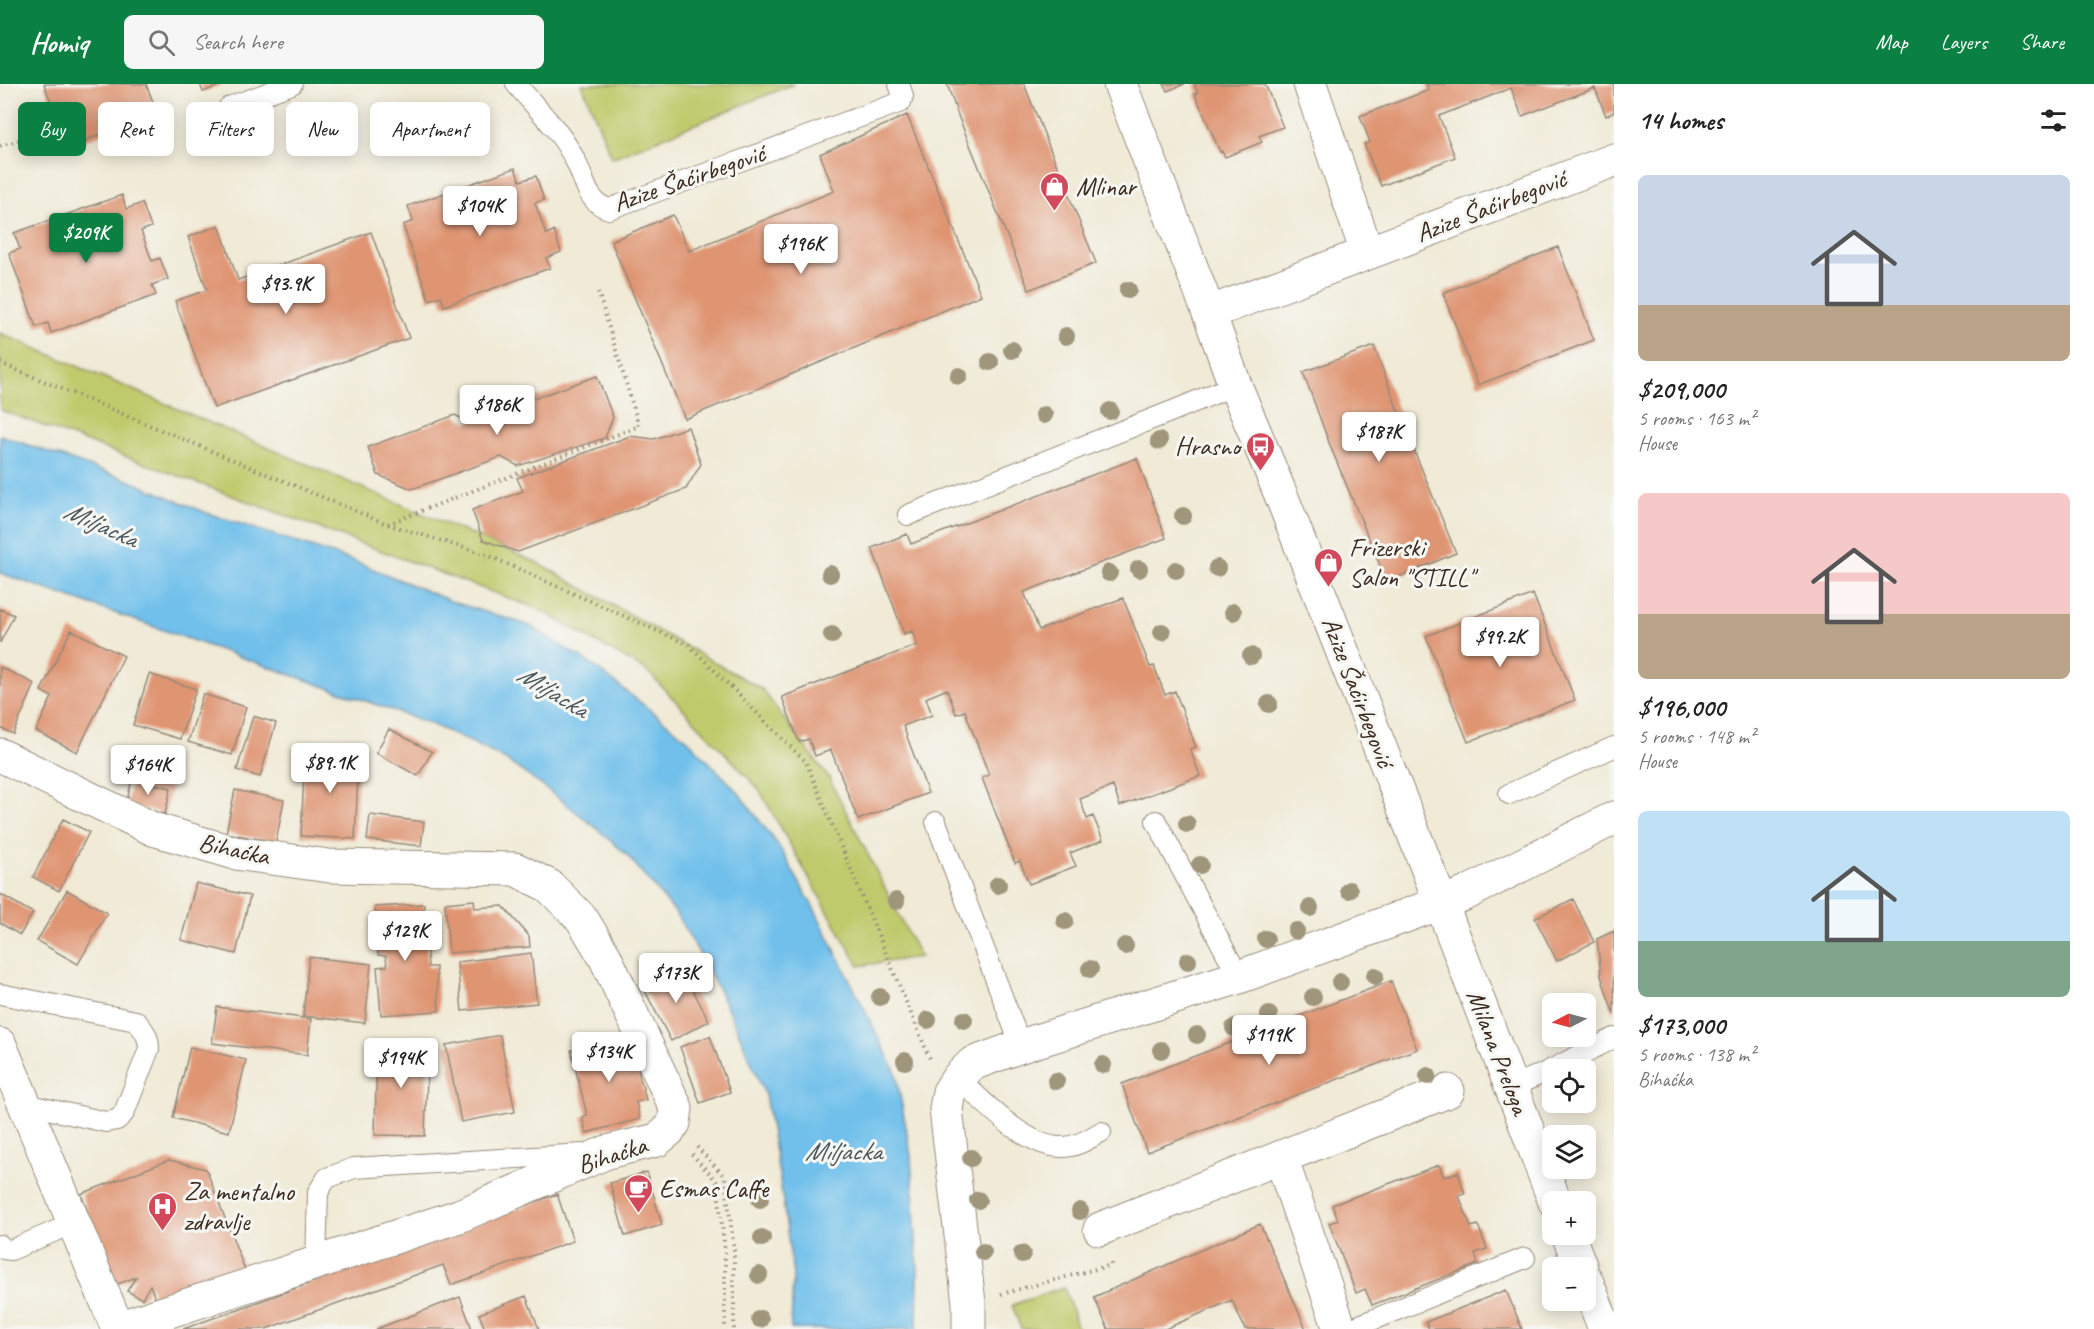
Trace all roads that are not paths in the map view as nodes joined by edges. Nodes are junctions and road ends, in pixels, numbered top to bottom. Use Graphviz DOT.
graph roads {
  1 [pos="292,84"];
  2 [pos="516,84"];
  3 [pos="1120,84"];
  4 [pos="1310,84"];
  5 [pos="904,85"];
  6 [pos="242,102"];
  7 [pos="1614,160"];
  8 [pos="1367,253"];
  9 [pos="1209,313"];
  10 [pos="1235,385"];
  11 [pos="908,515"];
  12 [pos="1614,747"];
  13 [pos="0,755"];
  14 [pos="1509,794"];
  15 [pos="1614,818"];
  16 [pos="1156,821"];
  17 [pos="936,822"];
  18 [pos="1441,903"];
  19 [pos="1239,977"];
  20 [pos="0,994"];
  21 [pos="1614,1038"];
  22 [pos="0,1045"];
  23 [pos="1021,1046"];
  24 [pos="944,1073"];
  25 [pos="1510,1087"];
  26 [pos="1448,1091"];
  27 [pos="25,1104"];
  28 [pos="1101,1132"];
  29 [pos="607,1152"];
  30 [pos="1281,1158"];
  31 [pos="1551,1191"];
  32 [pos="74,1223"];
  33 [pos="1100,1229"];
  34 [pos="0,1245"];
  35 [pos="1525,1258"];
  36 [pos="316,1263"];
  37 [pos="1596,1306"];
  38 [pos="969,1316"];
  39 [pos="118,1328"];
  40 [pos="1340,1329"];
  41 [pos="1350,1329"];
  42 [pos="1605,1329"];
  1 -- 6 [label="lane"];
  2 -- 5 [label="lane, Azize Šaćirbegović"];
  3 -- 9 [label="street, Azize Šaćirbegović"];
  4 -- 8 [label="street"];
  7 -- 8 [label="street, Azize Šaćirbegović"];
  8 -- 9 [label="street, Azize Šaćirbegović"];
  9 -- 10 [label="street, Azize Šaćirbegović"];
  10 -- 11 [label="lane"];
  10 -- 18 [label="street, Azize Šaćirbegović"];
  12 -- 14 [label="lane"];
  13 -- 29 [label="street, Bihaćka"];
  15 -- 18 [label="street"];
  16 -- 19 [label="lane"];
  17 -- 23 [label="lane"];
  18 -- 19 [label="street"];
  18 -- 25 [label="street, Milana Preloga"];
  19 -- 23 [label="street"];
  20 -- 27 [label="lane"];
  21 -- 25 [label="lane"];
  22 -- 27 [label="street"];
  23 -- 24 [label="street"];
  24 -- 28 [label="lane"];
  24 -- 38 [label="street"];
  25 -- 31 [label="street, Milana Preloga"];
  26 -- 30 [label="street"];
  27 -- 32 [label="street"];
  29 -- 36 [label="street, Bihaćka"];
  29 -- 36 [label="lane"];
  30 -- 33 [label="street"];
  30 -- 40 [label="street"];
  32 -- 34 [label="lane"];
  32 -- 39 [label="street"];
  35 -- 41 [label="lane"];
  36 -- 39 [label="street, Bihaćka"];
  37 -- 42 [label="street"];
}
